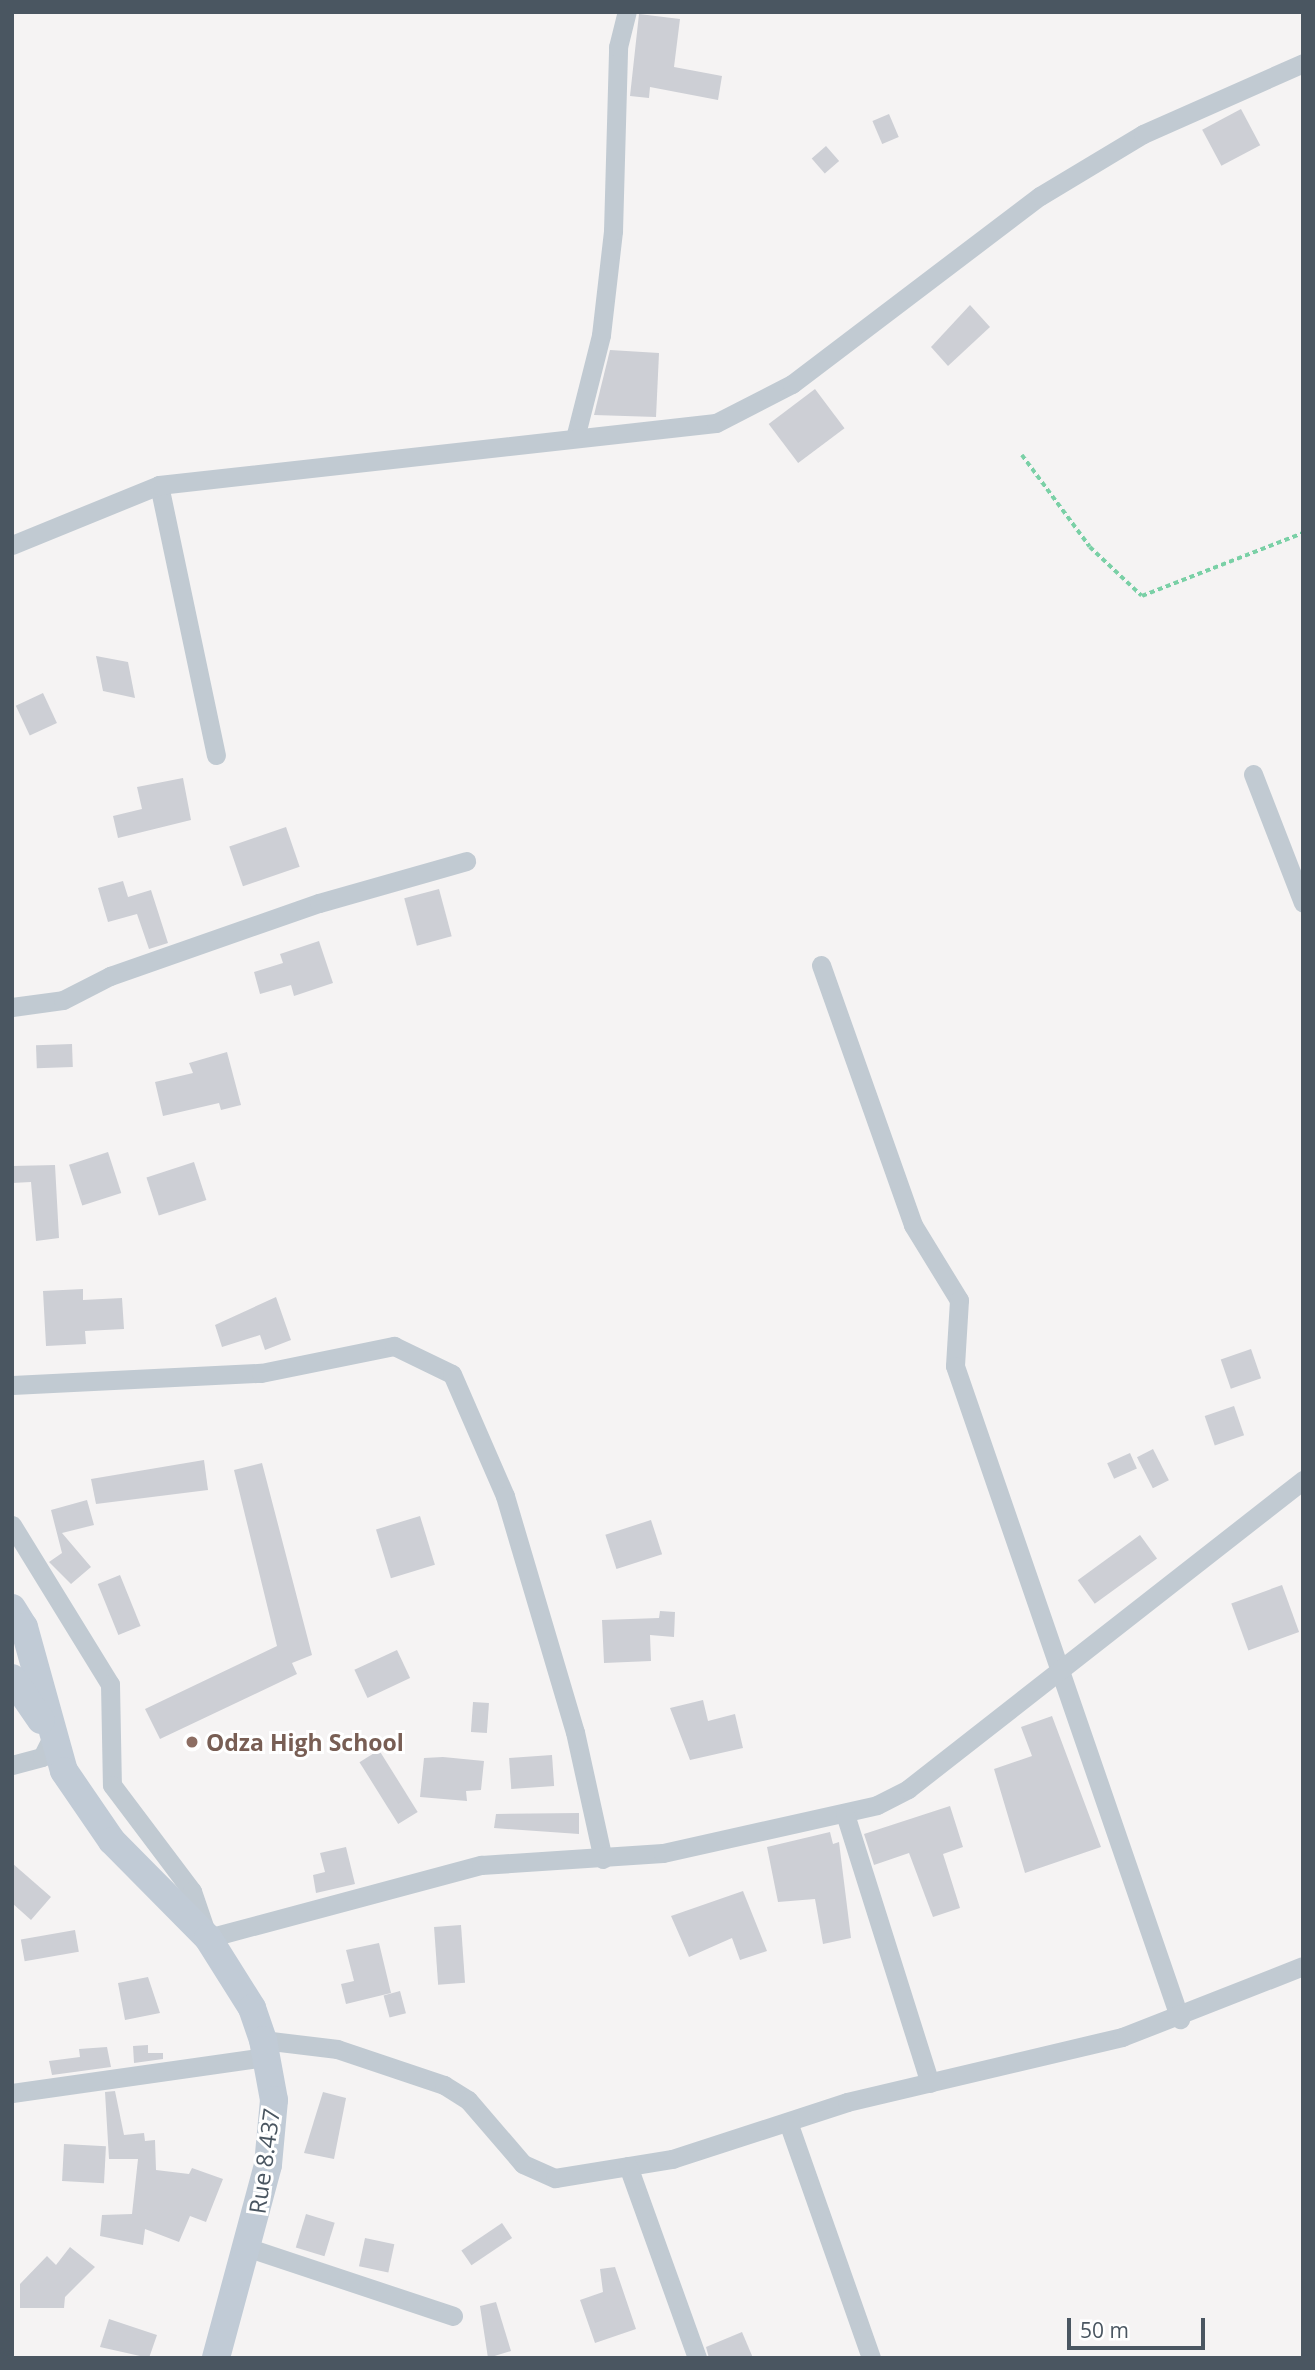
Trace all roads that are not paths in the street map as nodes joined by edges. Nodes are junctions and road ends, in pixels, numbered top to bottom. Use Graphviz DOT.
graph roads {
  1 [pos="627,12"];
  2 [pos="1303,63"];
  3 [pos="575,438"];
  4 [pos="159,485"];
  5 [pos="12,545"];
  6 [pos="216,755"];
  7 [pos="1253,774"];
  8 [pos="466,861"];
  9 [pos="1303,903"];
  10 [pos="821,965"];
  11 [pos="12,1007"];
  12 [pos="12,1385"];
  13 [pos="1303,1480"];
  14 [pos="12,1525"];
  15 [pos="12,1608"];
  16 [pos="1058,1673"];
  17 [pos="12,1678"];
  18 [pos="52,1737"];
  19 [pos="12,1765"];
  20 [pos="845,1814"];
  21 [pos="603,1860"];
  22 [pos="208,1938"];
  23 [pos="1303,1966"];
  24 [pos="1180,2019"];
  25 [pos="264,2048"];
  26 [pos="930,2083"];
  27 [pos="12,2093"];
  28 [pos="788,2122"];
  29 [pos="628,2166"];
  30 [pos="249,2248"];
  31 [pos="453,2316"];
  32 [pos="216,2358"];
  33 [pos="697,2358"];
  34 [pos="871,2358"];
  1 -- 3 [label="street"];
  2 -- 3 [label="street"];
  3 -- 4 [label="street"];
  4 -- 5 [label="street"];
  4 -- 6 [label="street"];
  7 -- 9 [label="street"];
  8 -- 11 [label="street"];
  10 -- 16 [label="street"];
  12 -- 21 [label="street"];
  13 -- 16 [label="street"];
  14 -- 22 [label="street"];
  15 -- 18 [label="main road, Rue 8.437"];
  16 -- 20 [label="street"];
  16 -- 24 [label="street"];
  17 -- 18 [label="main road, Rue 8.437"];
  18 -- 19 [label="street"];
  18 -- 22 [label="main road, Rue 8.437"];
  20 -- 21 [label="street"];
  20 -- 26 [label="street"];
  21 -- 22 [label="street"];
  22 -- 25 [label="main road, Rue 8.437"];
  23 -- 24 [label="street"];
  24 -- 26 [label="street"];
  25 -- 27 [label="street"];
  25 -- 29 [label="street"];
  25 -- 30 [label="main road, Rue 8.437"];
  26 -- 28 [label="street"];
  28 -- 29 [label="street"];
  28 -- 34 [label="street"];
  29 -- 33 [label="street"];
  30 -- 31 [label="street"];
  30 -- 32 [label="main road, Rue 8.437"];
}
